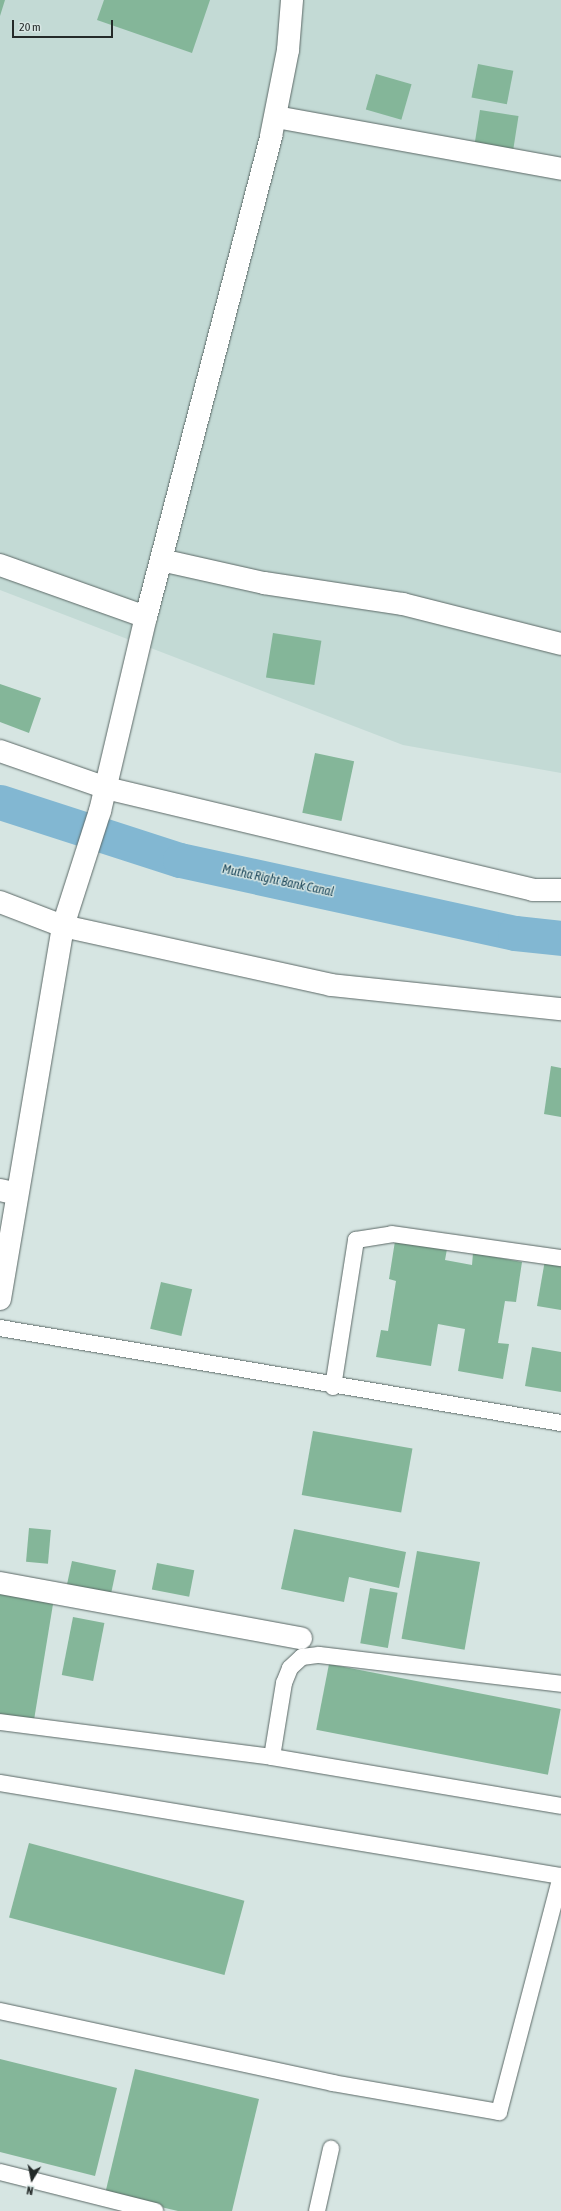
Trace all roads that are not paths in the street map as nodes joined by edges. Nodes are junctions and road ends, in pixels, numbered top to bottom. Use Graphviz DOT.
graph roads {
  1 [pos="292,0"];
  2 [pos="276,117"];
  3 [pos="561,169"];
  4 [pos="161,560"];
  5 [pos="0,565"];
  6 [pos="146,617"];
  7 [pos="561,644"];
  8 [pos="0,752"];
  9 [pos="106,788"];
  10 [pos="561,890"];
  11 [pos="0,902"];
  12 [pos="63,926"];
  13 [pos="561,1010"];
  14 [pos="9,1192"];
  15 [pos="561,1258"];
  16 [pos="0,1298"];
  17 [pos="0,1328"];
  18 [pos="333,1386"];
  19 [pos="561,1423"];
  20 [pos="0,1583"];
  21 [pos="301,1638"];
  22 [pos="561,1684"];
  23 [pos="0,1722"];
  24 [pos="272,1757"];
  25 [pos="0,1782"];
  26 [pos="561,1806"];
  27 [pos="0,2011"];
  28 [pos="331,2149"];
  29 [pos="0,2172"];
  30 [pos="155,2211"];
  31 [pos="317,2211"];
  1 -- 2 [label="street"];
  2 -- 3 [label="street"];
  2 -- 4 [label="street"];
  4 -- 6 [label="street"];
  4 -- 7 [label="street"];
  5 -- 6 [label="street"];
  6 -- 9 [label="street"];
  8 -- 9 [label="street"];
  9 -- 10 [label="street"];
  9 -- 12 [label="street"];
  11 -- 12 [label="street"];
  12 -- 13 [label="street"];
  12 -- 14 [label="street"];
  14 -- 16 [label="street"];
  15 -- 18 [label="lane"];
  17 -- 18 [label="lane"];
  18 -- 19 [label="lane"];
  20 -- 21 [label="street"];
  22 -- 24 [label="lane"];
  23 -- 24 [label="lane"];
  24 -- 26 [label="lane"];
  25 -- 27 [label="lane"];
  28 -- 31 [label="lane"];
  29 -- 30 [label="lane"];
}
